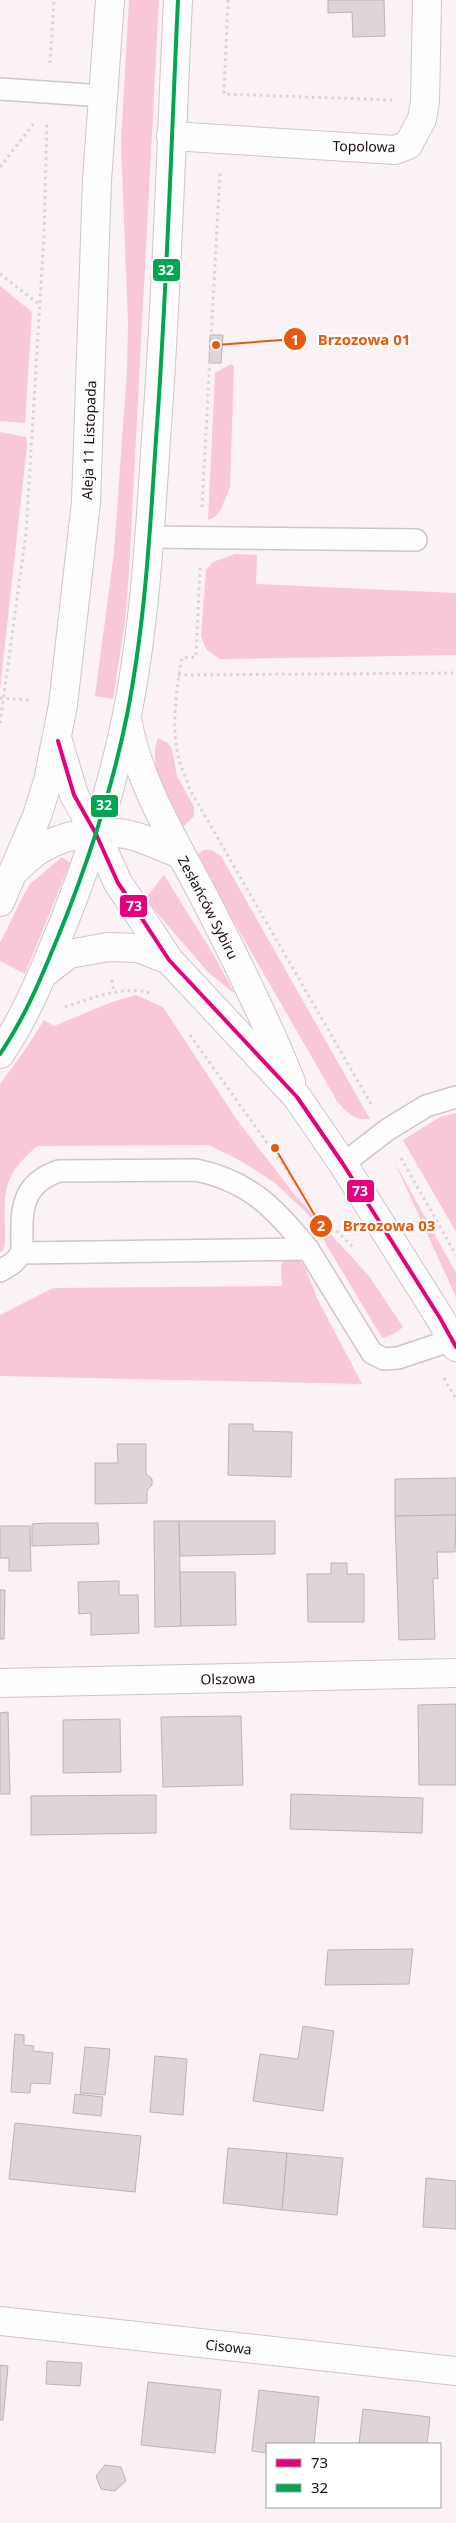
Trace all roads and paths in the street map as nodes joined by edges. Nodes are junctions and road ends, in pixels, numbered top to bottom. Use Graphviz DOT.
graph roads {
  1 [pos="54,0"];
  2 [pos="110,0"];
  3 [pos="178,0"];
  4 [pos="228,0"];
  5 [pos="427,0"];
  6 [pos="0,89"];
  7 [pos="104,96"];
  8 [pos="48,99"];
  9 [pos="425,102"];
  10 [pos="172,136"];
  11 [pos="220,163"];
  12 [pos="0,167"];
  13 [pos="0,274"];
  14 [pos="40,304"];
  15 [pos="149,536"];
  16 [pos="201,537"];
  17 [pos="416,540"];
  18 [pos="456,673"];
  19 [pos="178,675"];
  20 [pos="2,698"];
  21 [pos="32,700"];
  22 [pos="127,716"];
  23 [pos="0,723"];
  24 [pos="58,740"];
  25 [pos="96,834"];
  26 [pos="180,854"];
  27 [pos="14,873"];
  28 [pos="0,902"];
  29 [pos="169,960"];
  30 [pos="43,974"];
  31 [pos="157,996"];
  32 [pos="59,1009"];
  33 [pos="187,1030"];
  34 [pos="0,1054"];
  35 [pos="297,1097"];
  36 [pos="456,1097"];
  37 [pos="372,1106"];
  38 [pos="397,1149"];
  39 [pos="343,1164"];
  40 [pos="309,1201"];
  41 [pos="326,1220"];
  42 [pos="308,1249"];
  43 [pos="22,1253"];
  44 [pos="358,1254"];
  45 [pos="456,1255"];
  46 [pos="0,1271"];
  47 [pos="454,1343"];
  48 [pos="424,1349"];
  49 [pos="456,1399"];
  50 [pos="456,1673"];
  51 [pos="0,1683"];
  52 [pos="0,2321"];
  53 [pos="456,2371"];
  1 -- 8 [label="path"];
  2 -- 7 [label="street, Aleja 11 Listopada"];
  3 -- 10 [label="street"];
  4 -- 9 [label="path"];
  5 -- 9 [label="street, Topolowa"];
  6 -- 8 [label="lane"];
  7 -- 8 [label="lane"];
  7 -- 24 [label="street, Aleja 11 Listopada"];
  8 -- 12 [label="path"];
  8 -- 14 [label="path"];
  9 -- 10 [label="street, Topolowa"];
  10 -- 15 [label="street"];
  11 -- 16 [label="path"];
  13 -- 14 [label="path"];
  14 -- 20 [label="path"];
  15 -- 16 [label="lane"];
  15 -- 22 [label="street"];
  16 -- 17 [label="lane"];
  16 -- 19 [label="path"];
  18 -- 19 [label="path"];
  19 -- 37 [label="path"];
  20 -- 21 [label="path"];
  20 -- 23 [label="path"];
  22 -- 25 [label="street"];
  22 -- 26 [label="street, Zesłańców Sybiru"];
  24 -- 25 [label="street, Zesłańców Sybiru"];
  24 -- 27 [label="street, Aleja 11 Listopada"];
  25 -- 26 [label="street, Aleja 11 Listopada"];
  25 -- 27 [label="street, Aleja 11 Listopada"];
  25 -- 29 [label="street, Zesłańców Sybiru"];
  25 -- 30 [label="street"];
  26 -- 35 [label="street, Zesłańców Sybiru"];
  27 -- 28 [label="street, Aleja 11 Listopada"];
  29 -- 30 [label="street, Zesłańców Sybiru"];
  29 -- 35 [label="street, Zesłańców Sybiru"];
  30 -- 34 [label="street"];
  31 -- 32 [label="path"];
  33 -- 40 [label="path"];
  35 -- 39 [label="street, Zesłańców Sybiru"];
  36 -- 39 [label="lane"];
  38 -- 45 [label="path"];
  39 -- 47 [label="street, Zesłańców Sybiru"];
  41 -- 44 [label="path"];
  42 -- 43 [label="lane"];
  42 -- 43 [label="lane"];
  42 -- 48 [label="lane"];
  43 -- 46 [label="lane"];
  47 -- 48 [label="lane"];
  48 -- 49 [label="path"];
  50 -- 51 [label="street, Olszowa"];
  52 -- 53 [label="street, Cisowa"];
}
